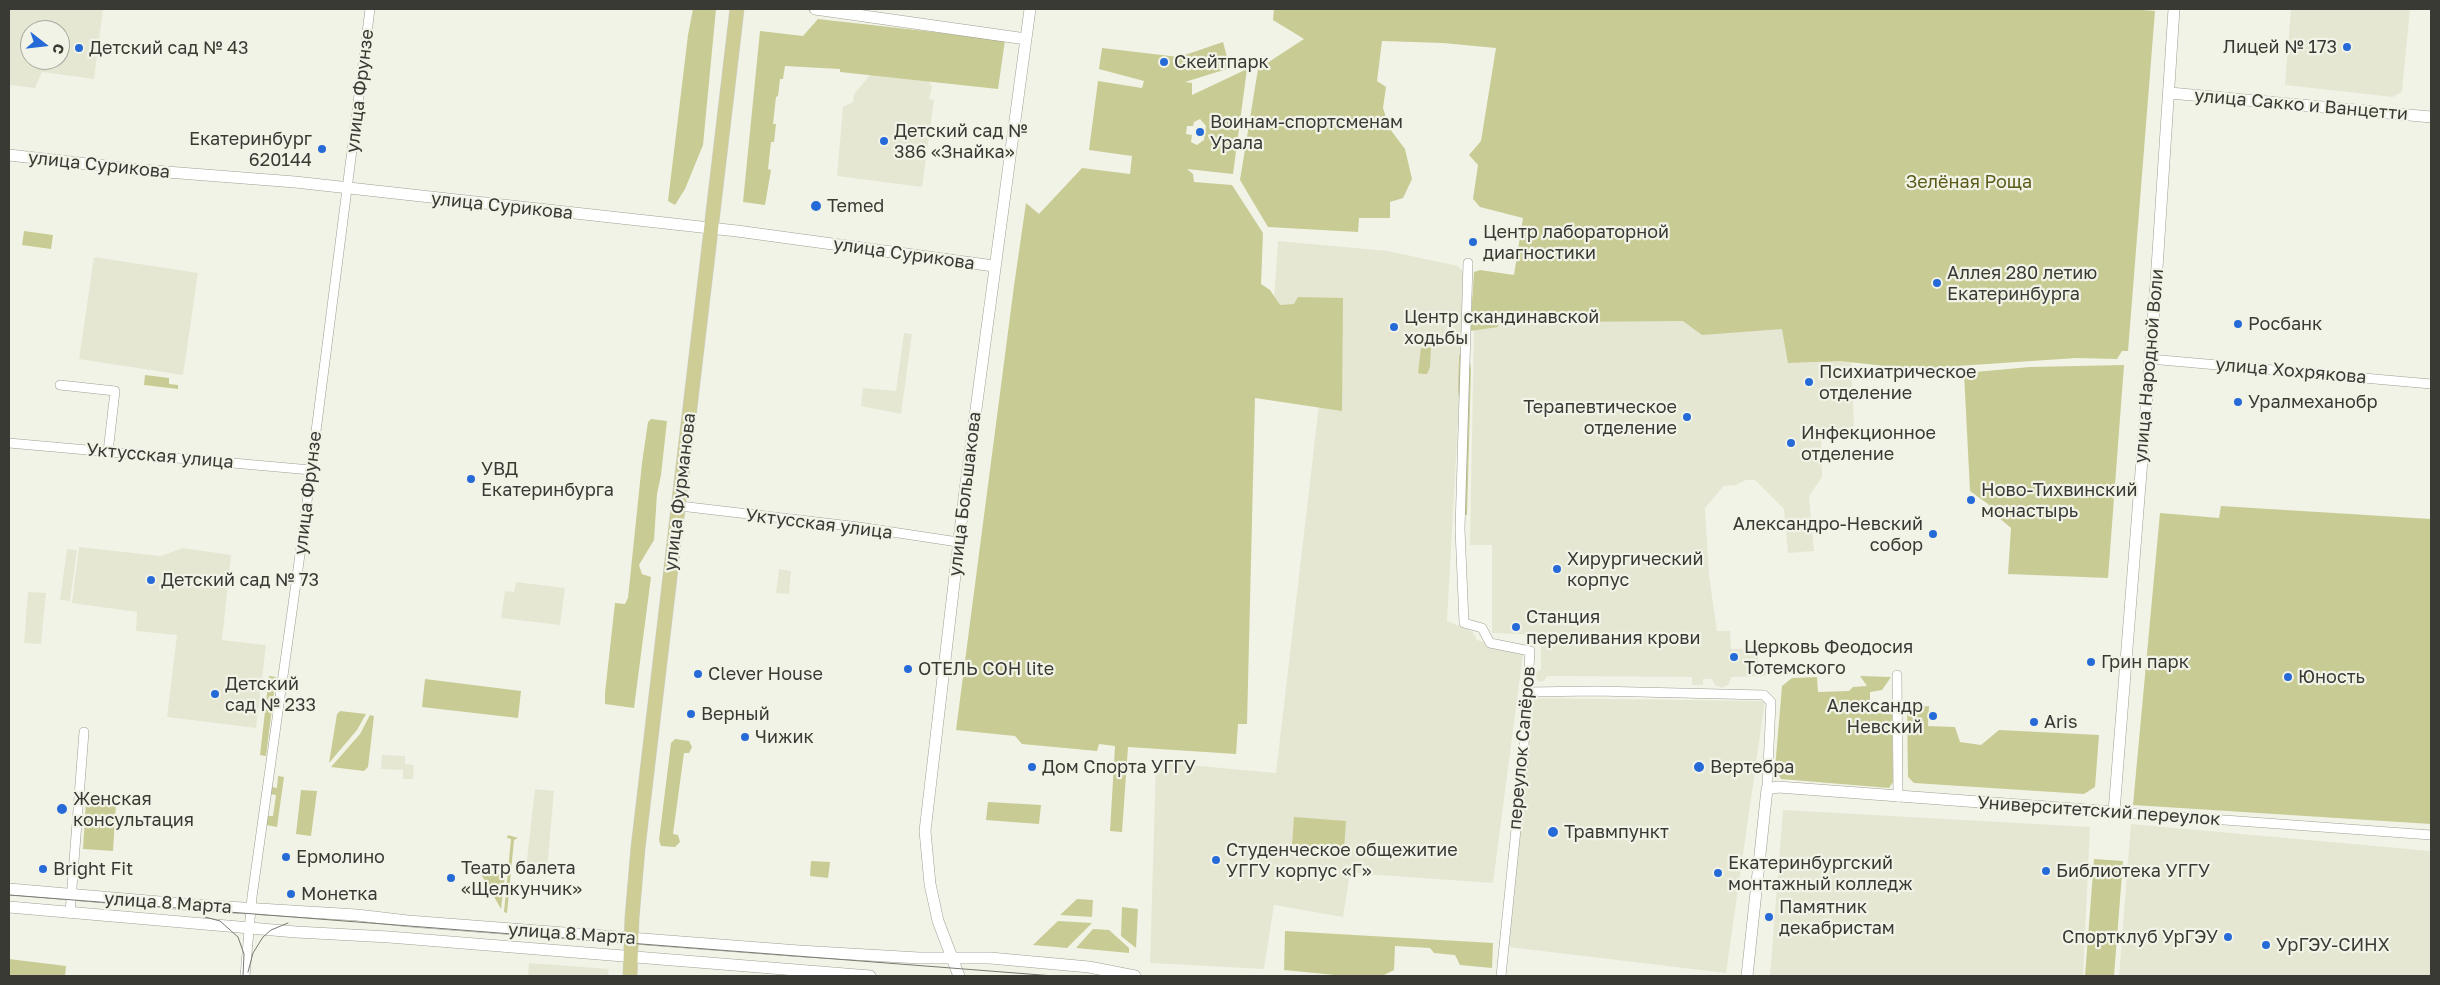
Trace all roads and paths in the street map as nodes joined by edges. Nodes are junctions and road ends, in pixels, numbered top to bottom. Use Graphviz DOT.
graph roads {
  1 [pos="370,9"];
  2 [pos="737,9"];
  3 [pos="815,9"];
  4 [pos="1030,9"];
  5 [pos="2174,9"];
  6 [pos="1026,38"];
  7 [pos="2170,93"];
  8 [pos="2431,117"];
  9 [pos="9,155"];
  10 [pos="348,188"];
  11 [pos="711,229"];
  12 [pos="1468,263"];
  13 [pos="994,266"];
  14 [pos="2150,359"];
  15 [pos="2431,384"];
  16 [pos="60,385"];
  17 [pos="9,443"];
  18 [pos="108,452"];
  19 [pos="311,470"];
  20 [pos="680,506"];
  21 [pos="958,542"];
  22 [pos="1897,675"];
  23 [pos="1527,692"];
  24 [pos="84,732"];
  25 [pos="1767,789"];
  26 [pos="1898,797"];
  27 [pos="2114,812"];
  28 [pos="2431,835"];
  29 [pos="9,890"];
  30 [pos="71,895"];
  31 [pos="9,907"];
  32 [pos="251,909"];
  33 [pos="70,913"];
  34 [pos="249,928"];
  35 [pos="631,939"];
  36 [pos="631,958"];
  37 [pos="953,958"];
  38 [pos="245,976"];
  39 [pos="630,976"];
  40 [pos="870,976"];
  41 [pos="959,976"];
  42 [pos="1135,976"];
  43 [pos="1501,976"];
  44 [pos="1747,976"];
  1 -- 10 [label="street, улица Фрунзе"];
  2 -- 11 [label="main road, улица Фурманова"];
  3 -- 6 [label="street"];
  4 -- 6 [label="street, улица Большакова"];
  5 -- 7 [label="street, улица Народной Воли"];
  6 -- 13 [label="street, улица Большакова"];
  7 -- 8 [label="street, улица Сакко и Ванцетти"];
  7 -- 14 [label="street, улица Народной Воли"];
  9 -- 10 [label="street, улица Сурикова"];
  10 -- 11 [label="street, улица Сурикова"];
  10 -- 19 [label="street, улица Фрунзе"];
  11 -- 13 [label="street, улица Сурикова"];
  11 -- 20 [label="main road, улица Фурманова"];
  12 -- 23 [label="street, переулок Сапёров"];
  13 -- 21 [label="street, улица Большакова"];
  14 -- 15 [label="street, улица Хохрякова"];
  14 -- 27 [label="street, улица Народной Воли"];
  16 -- 18 [label="street"];
  17 -- 18 [label="street, Уктусская улица"];
  18 -- 19 [label="street, Уктусская улица"];
  19 -- 32 [label="street, улица Фрунзе"];
  20 -- 21 [label="street, Уктусская улица"];
  20 -- 35 [label="main road, улица Фурманова"];
  21 -- 37 [label="street, улица Большакова"];
  22 -- 26 [label="street"];
  23 -- 25 [label="street"];
  23 -- 43 [label="street, переулок Сапёров"];
  24 -- 30 [label="street"];
  25 -- 26 [label="street, Университетский переулок"];
  25 -- 44 [label="street"];
  26 -- 27 [label="street, Университетский переулок"];
  27 -- 28 [label="street, Университетский переулок"];
  29 -- 30 [label="street, улица 8 Марта"];
  30 -- 32 [label="street, улица 8 Марта"];
  30 -- 33 [label="street"];
  31 -- 33 [label="street, улица 8 Марта"];
  32 -- 34 [label="street, улица Фрунзе"];
  32 -- 35 [label="street, улица 8 Марта"];
  33 -- 34 [label="street, улица 8 Марта"];
  34 -- 36 [label="street, улица 8 Марта"];
  34 -- 38 [label="street, улица Фрунзе"];
  35 -- 36 [label="main road, улица Фурманова"];
  35 -- 37 [label="street, улица 8 Марта"];
  36 -- 39 [label="main road, улица Фурманова"];
  36 -- 40 [label="street, улица 8 Марта"];
  37 -- 41 [label="street, улица Большакова"];
  37 -- 42 [label="street, улица 8 Марта"];
}
